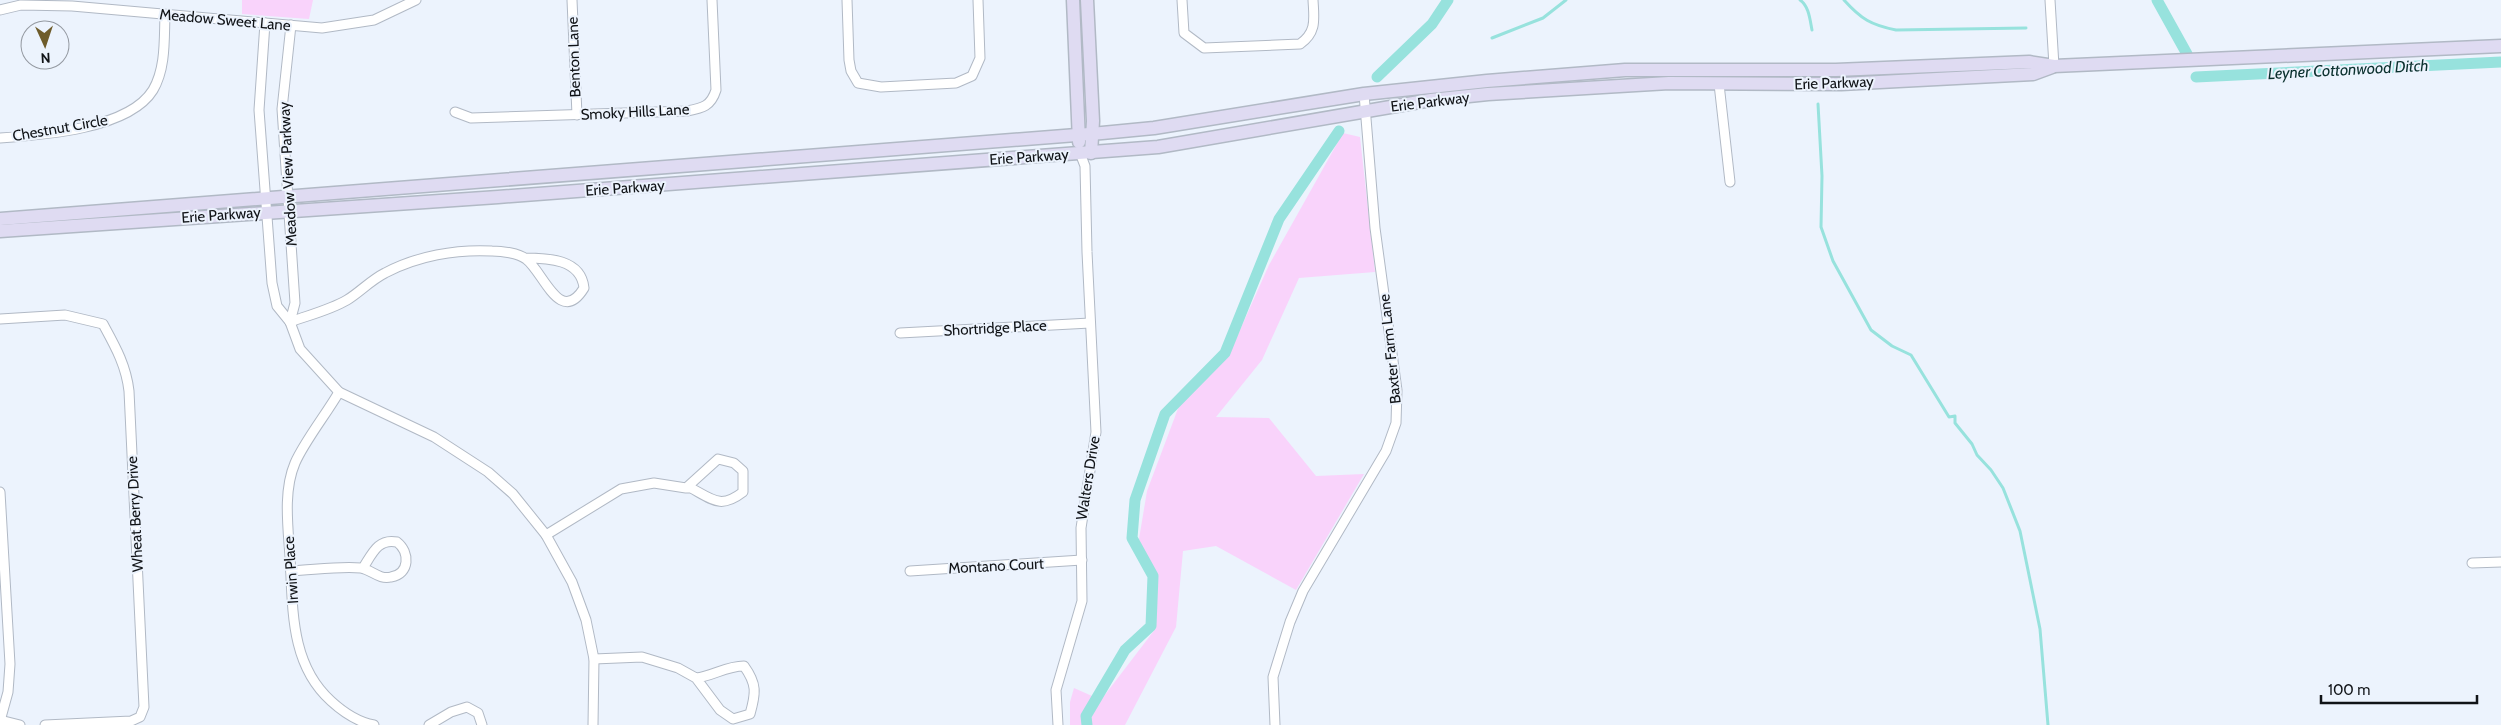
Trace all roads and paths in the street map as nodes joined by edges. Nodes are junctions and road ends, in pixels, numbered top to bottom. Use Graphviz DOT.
graph roads {
  1 [pos="416,0"];
  2 [pos="572,0"];
  3 [pos="712,0"];
  4 [pos="847,0"];
  5 [pos="978,0"];
  6 [pos="1073,0"];
  7 [pos="1087,0"];
  8 [pos="1182,0"];
  9 [pos="1313,0"];
  10 [pos="2050,0"];
  11 [pos="21,3"];
  12 [pos="0,10"];
  13 [pos="164,15"];
  14 [pos="265,23"];
  15 [pos="290,25"];
  16 [pos="2501,46"];
  17 [pos="2054,66"];
  18 [pos="1720,84"];
  19 [pos="1364,94"];
  20 [pos="1366,111"];
  21 [pos="456,112"];
  22 [pos="577,115"];
  23 [pos="1085,134"];
  24 [pos="0,138"];
  25 [pos="1085,153"];
  26 [pos="1730,182"];
  27 [pos="287,196"];
  28 [pos="266,198"];
  29 [pos="288,211"];
  30 [pos="267,212"];
  31 [pos="0,220"];
  32 [pos="0,231"];
  33 [pos="525,258"];
  34 [pos="0,319"];
  35 [pos="290,322"];
  36 [pos="1090,323"];
  37 [pos="900,333"];
  38 [pos="339,392"];
  39 [pos="686,488"];
  40 [pos="0,492"];
  41 [pos="546,535"];
  42 [pos="1082,560"];
  43 [pos="2501,562"];
  44 [pos="2472,563"];
  45 [pos="363,568"];
  46 [pos="291,571"];
  47 [pos="910,571"];
  48 [pos="594,660"];
  49 [pos="696,678"];
  50 [pos="0,720"];
  51 [pos="20,725"];
  52 [pos="45,725"];
  53 [pos="374,725"];
  54 [pos="429,725"];
  55 [pos="482,725"];
  56 [pos="593,725"];
  57 [pos="1058,725"];
  58 [pos="1275,725"];
  1 -- 15 [label="street, Meadow Sweet Lane"];
  2 -- 22 [label="street, Benton Lane"];
  3 -- 22 [label="street, Smoky Hills Lane"];
  4 -- 5 [label="street"];
  6 -- 23 [label="main road"];
  7 -- 23 [label="main road"];
  8 -- 9 [label="street"];
  10 -- 17 [label="street"];
  11 -- 12 [label="street, Meadow Sweet Lane"];
  11 -- 13 [label="street, Meadow Sweet Lane"];
  13 -- 14 [label="street, Meadow Sweet Lane"];
  13 -- 24 [label="street, Chestnut Circle"];
  14 -- 15 [label="street, Meadow Sweet Lane"];
  14 -- 28 [label="street, Meadow View Parkway"];
  15 -- 27 [label="street, Meadow View Parkway"];
  16 -- 17 [label="main road, Erie Parkway"];
  17 -- 18 [label="main road, Erie Parkway"];
  17 -- 19 [label="main road, Erie Parkway"];
  18 -- 20 [label="main road, Erie Parkway"];
  18 -- 26 [label="street"];
  19 -- 20 [label="street, Baxter Farm Lane"];
  19 -- 23 [label="main road, Erie Parkway"];
  20 -- 25 [label="main road, Erie Parkway"];
  20 -- 58 [label="street, Baxter Farm Lane"];
  21 -- 22 [label="street, Smoky Hills Lane"];
  23 -- 25 [label="main road"];
  23 -- 27 [label="main road, Erie Parkway"];
  25 -- 29 [label="main road, Erie Parkway"];
  25 -- 36 [label="street, Walters Drive"];
  27 -- 28 [label="main road, Erie Parkway"];
  27 -- 29 [label="street, Meadow View Parkway"];
  28 -- 30 [label="street, Meadow View Parkway"];
  28 -- 31 [label="main road, Erie Parkway"];
  29 -- 30 [label="main road, Erie Parkway"];
  29 -- 35 [label="street, Meadow View Parkway"];
  30 -- 32 [label="main road, Erie Parkway"];
  30 -- 35 [label="street, Meadow View Parkway"];
  33 -- 33 [label="street"];
  33 -- 35 [label="street"];
  34 -- 52 [label="street, Wheat Berry Drive"];
  35 -- 38 [label="street, Meadow View Parkway"];
  36 -- 37 [label="street, Shortridge Place"];
  36 -- 42 [label="street, Walters Drive"];
  38 -- 41 [label="street, Meadow View Parkway"];
  38 -- 46 [label="street, Irwin Place"];
  39 -- 39 [label="street"];
  39 -- 41 [label="street"];
  40 -- 50 [label="street"];
  41 -- 48 [label="street, Meadow View Parkway"];
  42 -- 47 [label="street, Montano Court"];
  42 -- 57 [label="street, Walters Drive"];
  43 -- 44 [label="street"];
  45 -- 45 [label="street"];
  45 -- 46 [label="street"];
  46 -- 53 [label="street, Irwin Place"];
  48 -- 49 [label="street"];
  48 -- 56 [label="street, Meadow View Parkway"];
  49 -- 49 [label="street"];
  50 -- 51 [label="street"];
  54 -- 55 [label="street"];
}
